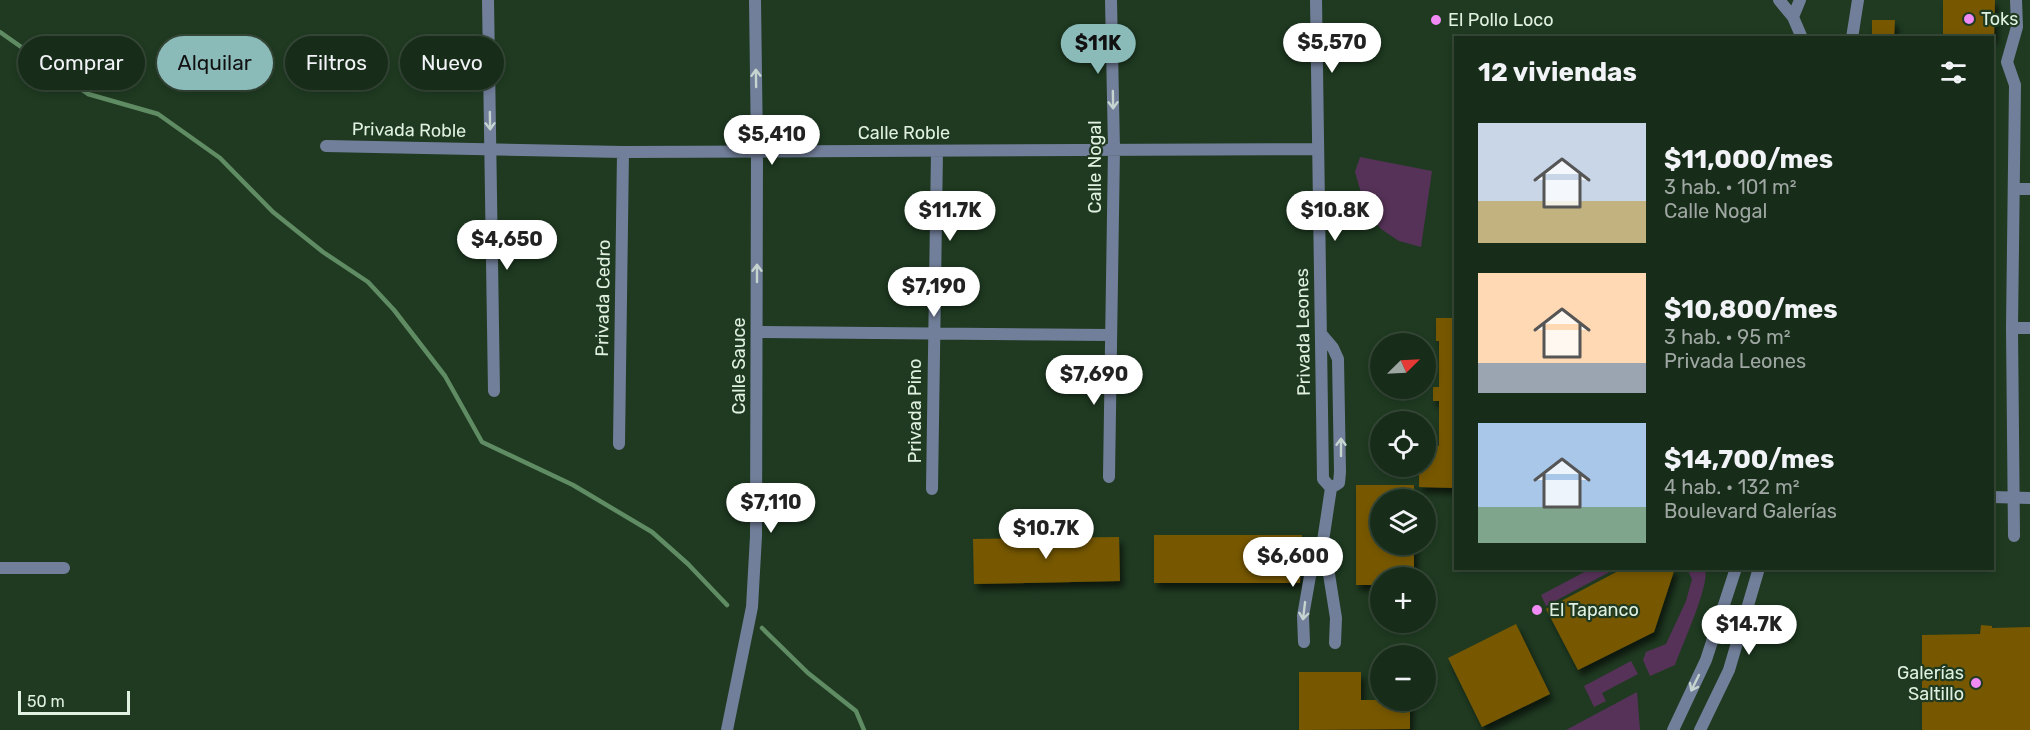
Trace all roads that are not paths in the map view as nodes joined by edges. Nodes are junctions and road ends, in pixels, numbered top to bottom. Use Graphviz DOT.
graph roads {
  1 [pos="488,0"];
  2 [pos="755,0"];
  3 [pos="1111,0"];
  4 [pos="1316,0"];
  5 [pos="1779,0"];
  6 [pos="1800,0"];
  7 [pos="2016,0"];
  8 [pos="1856,1"];
  9 [pos="1793,17"];
  10 [pos="1801,36"];
  11 [pos="1852,36"];
  12 [pos="326,146"];
  13 [pos="1114,149"];
  14 [pos="1318,149"];
  15 [pos="491,150"];
  16 [pos="757,151"];
  17 [pos="937,151"];
  18 [pos="623,152"];
  19 [pos="2014,189"];
  20 [pos="2030,189"];
  21 [pos="2012,328"];
  22 [pos="2030,328"];
  23 [pos="758,332"];
  24 [pos="933,333"];
  25 [pos="1110,335"];
  26 [pos="1322,335"];
  27 [pos="494,391"];
  28 [pos="619,444"];
  29 [pos="1109,477"];
  30 [pos="1327,484"];
  31 [pos="932,489"];
  32 [pos="1994,497"];
  33 [pos="2013,498"];
  34 [pos="2030,498"];
  35 [pos="2014,536"];
  36 [pos="1323,542"];
  37 [pos="0,568"];
  38 [pos="64,568"];
  39 [pos="1735,570"];
  40 [pos="1758,570"];
  41 [pos="1304,642"];
  42 [pos="1335,643"];
  43 [pos="727,730"];
  44 [pos="1673,730"];
  45 [pos="1700,730"];
  1 -- 15 [label="street, one-way"];
  16 -- 2 [label="street, Calle Sauce, one-way"];
  3 -- 13 [label="street, Calle Nogal, one-way"];
  4 -- 14 [label="street, Privada Leones"];
  5 -- 9 [label="street"];
  6 -- 9 [label="street"];
  7 -- 19 [label="street"];
  8 -- 11 [label="street"];
  9 -- 10 [label="street"];
  12 -- 15 [label="street, Privada Roble"];
  13 -- 14 [label="street, Calle Roble"];
  13 -- 17 [label="street, Calle Roble"];
  13 -- 25 [label="street, Calle Nogal"];
  14 -- 26 [label="street, Privada Leones"];
  15 -- 18 [label="street, Calle Roble"];
  15 -- 27 [label="street"];
  16 -- 17 [label="street, Calle Roble"];
  16 -- 18 [label="street, Calle Roble"];
  23 -- 16 [label="street, Calle Sauce, one-way"];
  17 -- 24 [label="street, Privada Pino"];
  18 -- 28 [label="street, Privada Cedro"];
  19 -- 20 [label="street"];
  19 -- 21 [label="street"];
  21 -- 22 [label="street"];
  21 -- 33 [label="street"];
  23 -- 24 [label="street"];
  23 -- 43 [label="street, Calle Sauce"];
  24 -- 25 [label="street"];
  24 -- 31 [label="street, Privada Pino"];
  25 -- 29 [label="street, Calle Nogal"];
  26 -- 30 [label="street, Privada Leones"];
  30 -- 26 [label="street, one-way"];
  30 -- 36 [label="street"];
  32 -- 33 [label="street"];
  33 -- 34 [label="street"];
  33 -- 35 [label="street"];
  36 -- 41 [label="street, one-way"];
  36 -- 42 [label="street"];
  37 -- 38 [label="street"];
  39 -- 44 [label="street, one-way"];
  40 -- 45 [label="street"];
}
